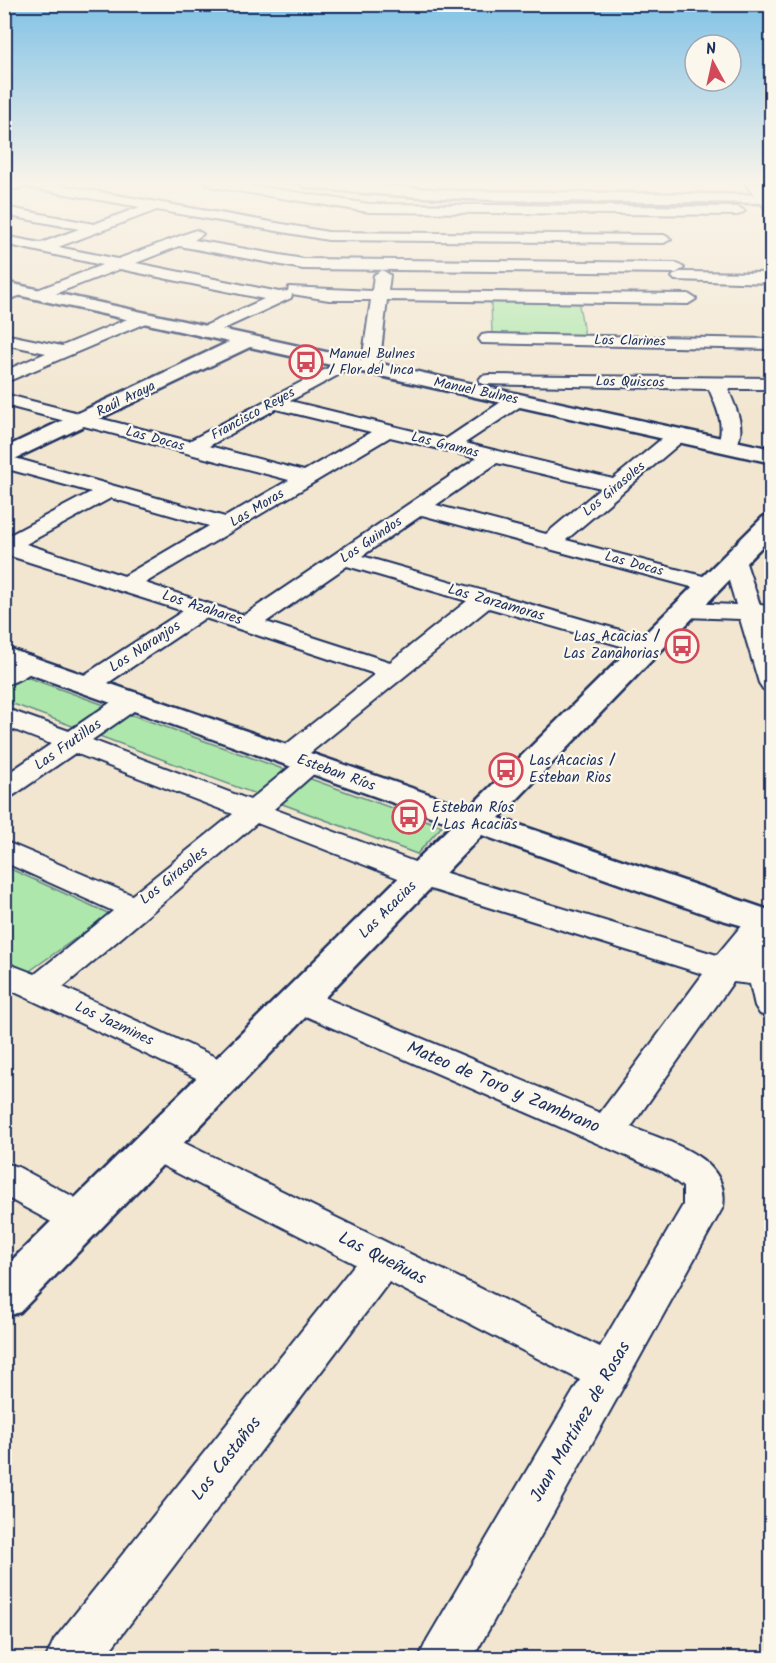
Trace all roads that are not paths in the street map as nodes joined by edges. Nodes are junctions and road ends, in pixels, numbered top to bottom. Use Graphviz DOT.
graph roads {
  1 [pos="101,261"];
  2 [pos="127,261"];
  3 [pos="278,261"];
  4 [pos="383,261"];
  5 [pos="673,261"];
  6 [pos="118,264"];
  7 [pos="345,265"];
  8 [pos="383,265"];
  9 [pos="678,273"];
  10 [pos="771,278"];
  11 [pos="295,290"];
  12 [pos="17,292"];
  13 [pos="379,296"];
  14 [pos="280,297"];
  15 [pos="487,297"];
  16 [pos="584,298"];
  17 [pos="142,318"];
  18 [pos="206,332"];
  19 [pos="4,339"];
  20 [pos="488,339"];
  21 [pos="247,341"];
  22 [pos="593,341"];
  23 [pos="771,344"];
  24 [pos="63,352"];
  25 [pos="347,363"];
  26 [pos="370,368"];
  27 [pos="4,378"];
  28 [pos="716,383"];
  29 [pos="771,384"];
  30 [pos="489,387"];
  31 [pos="4,399"];
  32 [pos="517,400"];
  33 [pos="273,403"];
  34 [pos="83,419"];
  35 [pos="387,431"];
  36 [pos="678,435"];
  37 [pos="448,446"];
  38 [pos="727,446"];
  39 [pos="191,448"];
  40 [pos="771,456"];
  41 [pos="493,457"];
  42 [pos="4,459"];
  43 [pos="306,478"];
  44 [pos="617,486"];
  45 [pos="108,491"];
  46 [pos="419,507"];
  47 [pos="771,522"];
  48 [pos="228,525"];
  49 [pos="550,542"];
  50 [pos="6,547"];
  51 [pos="343,558"];
  52 [pos="734,560"];
  53 [pos="127,584"];
  54 [pos="710,585"];
  55 [pos="485,600"];
  56 [pos="203,609"];
  57 [pos="685,610"];
  58 [pos="761,613"];
  59 [pos="248,623"];
  60 [pos="648,646"];
  61 [pos="12,665"];
  62 [pos="395,672"];
  63 [pos="771,683"];
  64 [pos="87,685"];
  65 [pos="132,700"];
  66 [pos="4,716"];
  67 [pos="72,742"];
  68 [pos="300,760"];
  69 [pos="4,789"];
  70 [pos="255,811"];
  71 [pos="475,822"];
  72 [pos="4,850"];
  73 [pos="422,876"];
  74 [pos="134,908"];
  75 [pos="767,922"];
  76 [pos="724,969"];
  77 [pos="4,972"];
  78 [pos="769,987"];
  79 [pos="39,989"];
  80 [pos="299,1000"];
  81 [pos="224,1076"];
  82 [pos="606,1133"];
  83 [pos="155,1145"];
  84 [pos="4,1178"];
  85 [pos="703,1182"];
  86 [pos="82,1220"];
  87 [pos="383,1259"];
  88 [pos="4,1298"];
  89 [pos="609,1372"];
  90 [pos="72,1659"];
  91 [pos="445,1659"];
  1 -- 6 [label="street"];
  2 -- 6 [label="street"];
  3 -- 7 [label="street"];
  4 -- 8 [label="street"];
  5 -- 9 [label="street"];
  6 -- 12 [label="street"];
  6 -- 14 [label="street"];
  7 -- 8 [label="street"];
  7 -- 11 [label="street"];
  8 -- 9 [label="street"];
  8 -- 13 [label="street"];
  9 -- 10 [label="street"];
  9 -- 16 [label="street"];
  11 -- 13 [label="street"];
  11 -- 14 [label="street"];
  12 -- 17 [label="street, Manuel Bulnes"];
  13 -- 15 [label="street"];
  13 -- 26 [label="street"];
  14 -- 18 [label="street"];
  15 -- 16 [label="street"];
  15 -- 20 [label="street"];
  16 -- 22 [label="street"];
  17 -- 18 [label="street, Manuel Bulnes"];
  17 -- 24 [label="street"];
  18 -- 21 [label="street, Manuel Bulnes"];
  19 -- 24 [label="street"];
  20 -- 22 [label="street, Los Clarines"];
  20 -- 30 [label="street"];
  21 -- 25 [label="street, Manuel Bulnes"];
  21 -- 34 [label="street, Raúl Araya"];
  22 -- 23 [label="street, Los Clarines"];
  24 -- 27 [label="street"];
  25 -- 26 [label="street, Manuel Bulnes"];
  25 -- 33 [label="street, Francisco Reyes"];
  26 -- 30 [label="street, Manuel Bulnes"];
  28 -- 29 [label="street, Los Quiscos"];
  28 -- 30 [label="street, Los Quiscos"];
  28 -- 38 [label="street"];
  30 -- 32 [label="street, Manuel Bulnes"];
  31 -- 34 [label="street, Las Docas"];
  32 -- 36 [label="street, Manuel Bulnes"];
  32 -- 37 [label="street"];
  33 -- 35 [label="street, Las Gramas"];
  33 -- 39 [label="street, Francisco Reyes"];
  34 -- 39 [label="street, Las Docas"];
  34 -- 42 [label="street, Raúl Araya"];
  35 -- 37 [label="street, Las Gramas"];
  35 -- 43 [label="street, Las Moras"];
  36 -- 38 [label="street, Manuel Bulnes"];
  36 -- 44 [label="street, Los Girasoles"];
  37 -- 41 [label="street, Las Gramas"];
  38 -- 40 [label="street, Manuel Bulnes"];
  39 -- 43 [label="street, Las Docas"];
  41 -- 44 [label="street, Las Gramas"];
  41 -- 46 [label="street, Los Guindos"];
  42 -- 45 [label="street"];
  43 -- 48 [label="street, Las Moras"];
  44 -- 49 [label="street, Los Girasoles"];
  45 -- 48 [label="street"];
  45 -- 50 [label="street"];
  46 -- 49 [label="street, Las Docas"];
  46 -- 51 [label="street, Los Guindos"];
  47 -- 52 [label="street, Las Acacias"];
  48 -- 53 [label="street, Las Moras"];
  49 -- 54 [label="street, Las Docas"];
  50 -- 53 [label="street, Los Azahares"];
  51 -- 55 [label="street, Las Zarzamoras"];
  51 -- 59 [label="street, Los Guindos"];
  52 -- 54 [label="street, Las Acacias"];
  52 -- 58 [label="street"];
  53 -- 56 [label="street, Los Azahares"];
  54 -- 57 [label="street, Las Acacias"];
  55 -- 60 [label="street, Las Zarzamoras"];
  55 -- 62 [label="street, Los Girasoles"];
  56 -- 59 [label="street, Los Azahares"];
  56 -- 64 [label="street, Los Naranjos"];
  57 -- 58 [label="street"];
  57 -- 60 [label="street, Las Acacias"];
  58 -- 63 [label="street"];
  59 -- 62 [label="street, Los Azahares"];
  60 -- 71 [label="street, Las Acacias"];
  61 -- 64 [label="street, Esteban Ríos"];
  62 -- 68 [label="street, Los Girasoles"];
  64 -- 65 [label="street, Esteban Ríos"];
  65 -- 67 [label="street, Las Frutillas"];
  65 -- 68 [label="street, Esteban Ríos"];
  66 -- 67 [label="street"];
  67 -- 69 [label="street, Las Frutillas"];
  67 -- 70 [label="street"];
  68 -- 70 [label="street, Los Girasoles"];
  68 -- 71 [label="street, Esteban Ríos"];
  70 -- 73 [label="street"];
  70 -- 74 [label="street, Los Girasoles"];
  71 -- 73 [label="street, Las Acacias"];
  71 -- 75 [label="street, Esteban Ríos"];
  72 -- 74 [label="street"];
  73 -- 76 [label="street"];
  73 -- 80 [label="street, Las Acacias"];
  74 -- 79 [label="street, Los Girasoles"];
  75 -- 76 [label="street"];
  75 -- 78 [label="street"];
  76 -- 78 [label="street"];
  76 -- 82 [label="street"];
  77 -- 79 [label="street, Los Jazmines"];
  79 -- 81 [label="street, Los Jazmines"];
  80 -- 81 [label="street, Las Acacias"];
  80 -- 82 [label="street, Mateo de Toro y Zambrano"];
  81 -- 83 [label="street, Las Acacias"];
  82 -- 85 [label="street, Mateo de Toro y Zambrano"];
  83 -- 86 [label="street, Las Acacias"];
  83 -- 87 [label="street, Las Queñuas"];
  84 -- 86 [label="street"];
  85 -- 89 [label="street, Juan Martínez de Rosas"];
  86 -- 88 [label="street, Las Acacias"];
  87 -- 89 [label="street, Las Queñuas"];
  87 -- 90 [label="street, Los Castaños"];
  89 -- 91 [label="street, Juan Martínez de Rosas"];
}
